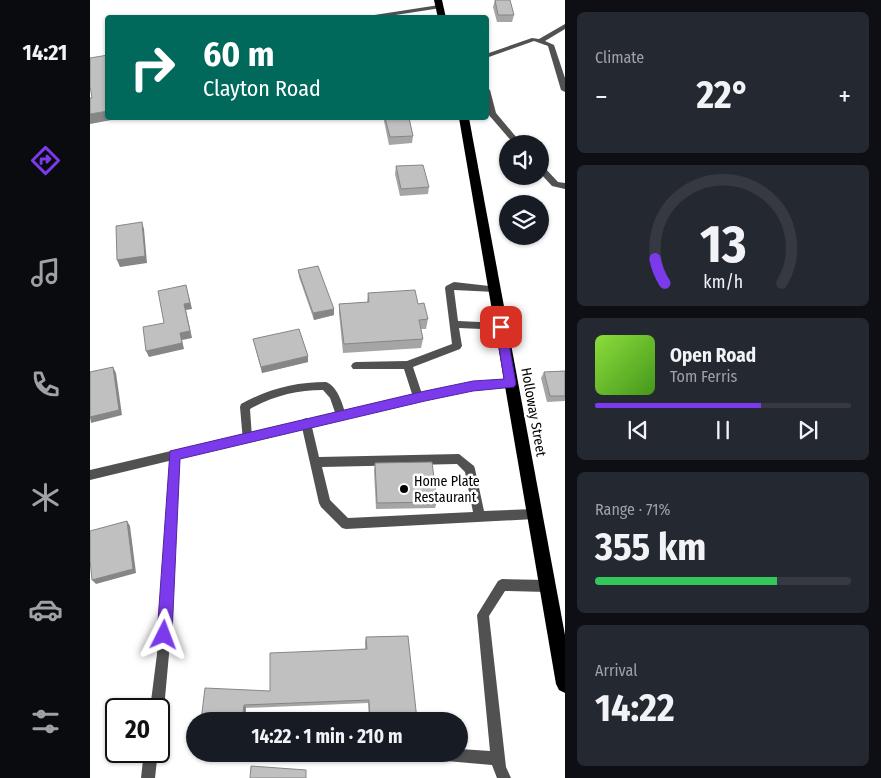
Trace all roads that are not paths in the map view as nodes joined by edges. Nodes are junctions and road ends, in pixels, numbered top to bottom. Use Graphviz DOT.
graph roads {
  1 [pos="439,3"];
  2 [pos="374,15"];
  3 [pos="565,26"];
  4 [pos="540,40"];
  5 [pos="489,55"];
  6 [pos="565,90"];
  7 [pos="489,106"];
  8 [pos="464,120"];
  9 [pos="510,135"];
  10 [pos="549,177"];
  11 [pos="565,186"];
  12 [pos="495,289"];
  13 [pos="454,324"];
  14 [pos="501,327"];
  15 [pos="356,366"];
  16 [pos="408,366"];
  17 [pos="510,384"];
  18 [pos="418,397"];
  19 [pos="341,415"];
  20 [pos="306,423"];
  21 [pos="247,438"];
  22 [pos="175,454"];
  23 [pos="315,462"];
  24 [pos="90,474"];
  25 [pos="534,514"];
  26 [pos="480,517"];
  27 [pos="547,586"];
  28 [pos="565,684"];
  29 [pos="158,698"];
  30 [pos="468,756"];
  31 [pos="498,759"];
  32 [pos="150,763"];
  33 [pos="148,778"];
  34 [pos="504,778"];
  1 -- 2 [label="street"];
  3 -- 4 [label="street"];
  4 -- 5 [label="street"];
  4 -- 6 [label="street"];
  7 -- 9 [label="street"];
  8 -- 12 [label="highway, Holloway Street"];
  10 -- 11 [label="street"];
  12 -- 13 [label="street"];
  12 -- 14 [label="highway, Holloway Street"];
  13 -- 14 [label="street"];
  13 -- 16 [label="street"];
  14 -- 17 [label="highway, Holloway Street"];
  15 -- 16 [label="street"];
  16 -- 18 [label="street"];
  17 -- 18 [label="street"];
  17 -- 25 [label="highway, Holloway Street"];
  18 -- 19 [label="street"];
  19 -- 20 [label="street"];
  19 -- 21 [label="street"];
  20 -- 21 [label="street"];
  20 -- 23 [label="street"];
  21 -- 22 [label="street"];
  22 -- 24 [label="street"];
  22 -- 29 [label="street"];
  23 -- 26 [label="street"];
  23 -- 26 [label="street"];
  25 -- 26 [label="street"];
  25 -- 27 [label="highway, Holloway Street"];
  27 -- 28 [label="highway, Holloway Street"];
  27 -- 31 [label="street"];
  30 -- 31 [label="street"];
  31 -- 34 [label="street"];
  32 -- 33 [label="street"];
}
